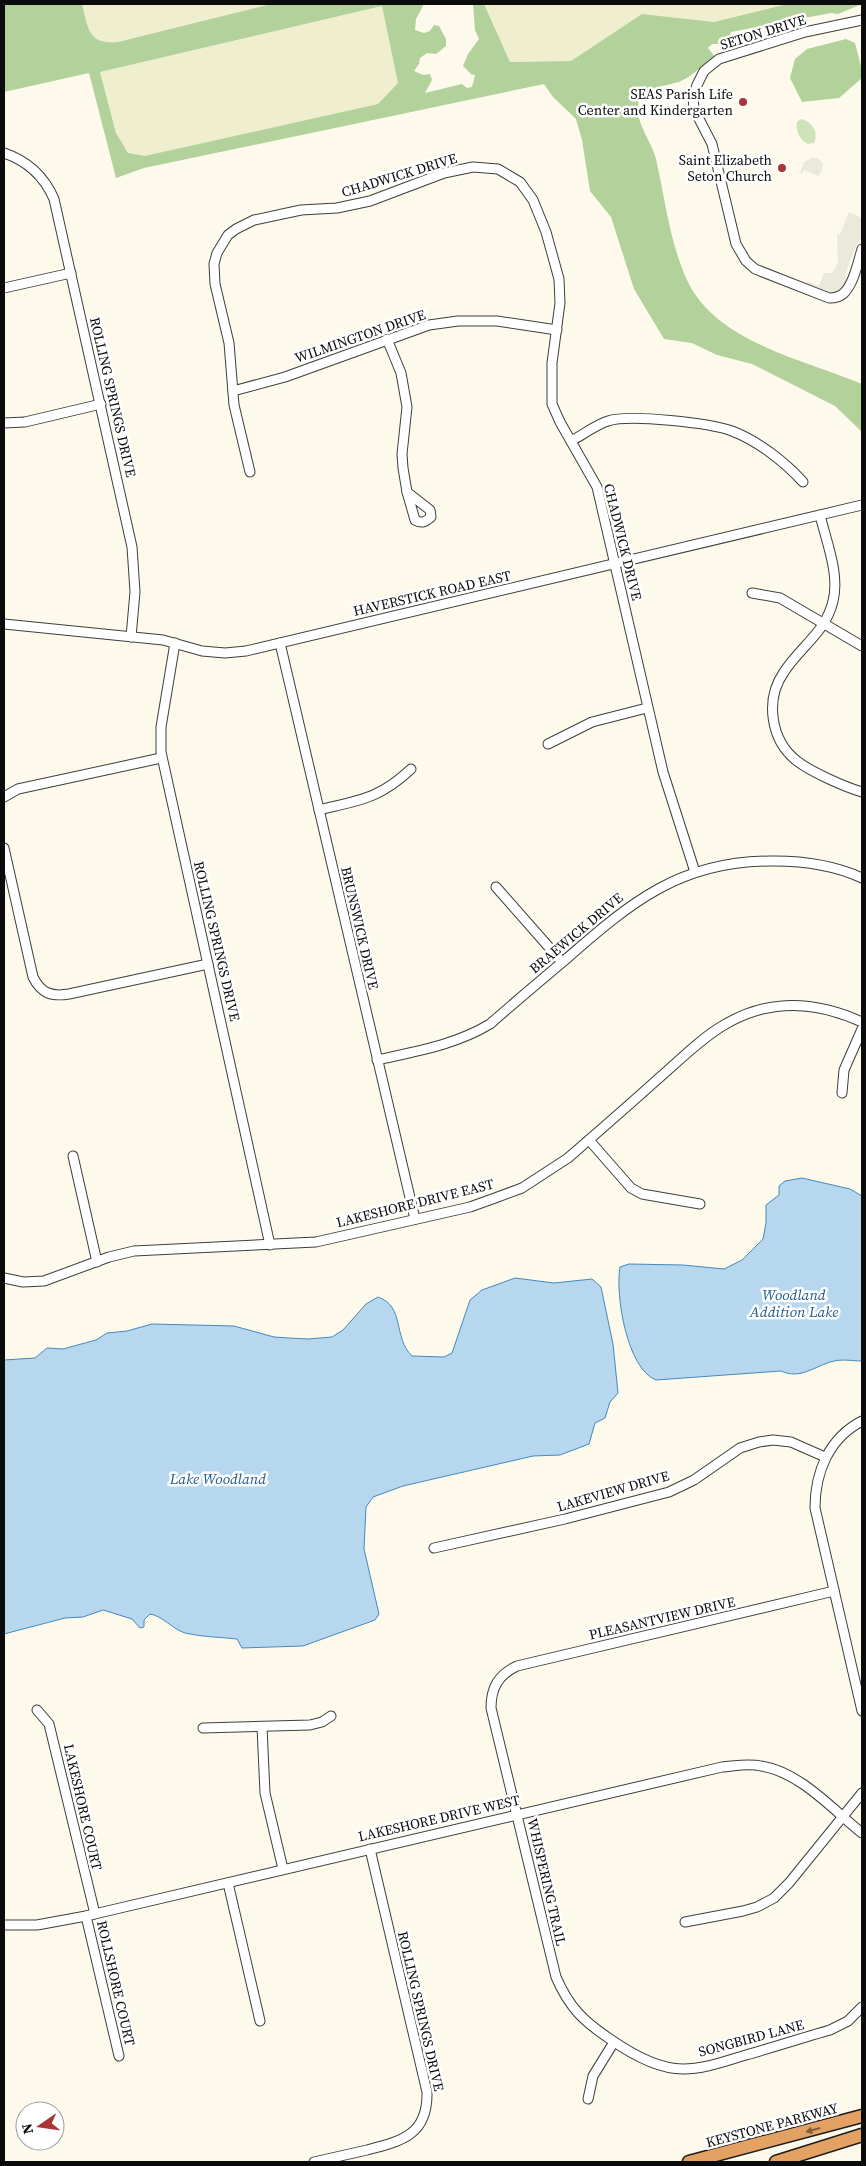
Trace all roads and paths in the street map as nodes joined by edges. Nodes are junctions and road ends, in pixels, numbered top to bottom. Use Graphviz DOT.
graph roads {
  1 [pos="862,20"];
  2 [pos="4,154"];
  3 [pos="862,249"];
  4 [pos="71,273"];
  5 [pos="4,288"];
  6 [pos="557,330"];
  7 [pos="387,339"];
  8 [pos="233,391"];
  9 [pos="101,404"];
  10 [pos="4,423"];
  11 [pos="571,441"];
  12 [pos="250,472"];
  13 [pos="803,482"];
  14 [pos="407,492"];
  15 [pos="862,505"];
  16 [pos="820,515"];
  17 [pos="614,563"];
  18 [pos="752,593"];
  19 [pos="4,624"];
  20 [pos="824,624"];
  21 [pos="131,637"];
  22 [pos="175,643"];
  23 [pos="280,643"];
  24 [pos="862,646"];
  25 [pos="647,708"];
  26 [pos="548,744"];
  27 [pos="162,758"];
  28 [pos="411,769"];
  29 [pos="862,792"];
  30 [pos="4,797"];
  31 [pos="319,810"];
  32 [pos="4,848"];
  33 [pos="695,872"];
  34 [pos="862,878"];
  35 [pos="496,887"];
  36 [pos="562,962"];
  37 [pos="208,964"];
  38 [pos="862,1022"];
  39 [pos="862,1029"];
  40 [pos="377,1060"];
  41 [pos="842,1093"];
  42 [pos="589,1140"];
  43 [pos="73,1156"];
  44 [pos="700,1204"];
  45 [pos="414,1219"];
  46 [pos="270,1245"];
  47 [pos="96,1262"];
  48 [pos="4,1278"];
  49 [pos="862,1421"];
  50 [pos="825,1457"];
  51 [pos="434,1548"];
  52 [pos="834,1591"];
  53 [pos="499,1678"];
  54 [pos="37,1710"];
  55 [pos="862,1710"];
  56 [pos="331,1716"];
  57 [pos="262,1727"];
  58 [pos="203,1728"];
  59 [pos="862,1793"];
  60 [pos="517,1814"];
  61 [pos="842,1817"];
  62 [pos="862,1833"];
  63 [pos="370,1849"];
  64 [pos="282,1869"];
  65 [pos="228,1882"];
  66 [pos="91,1915"];
  67 [pos="685,1922"];
  68 [pos="4,1925"];
  69 [pos="862,2007"];
  70 [pos="260,2021"];
  71 [pos="614,2042"];
  72 [pos="119,2056"];
  73 [pos="588,2099"];
  74 [pos="862,2116"];
  75 [pos="862,2135"];
  76 [pos="314,2162"];
  77 [pos="688,2162"];
  78 [pos="776,2162"];
  1 -- 3 [label="street, SETON DRIVE"];
  2 -- 4 [label="street, ROLLING SPRINGS DRIVE"];
  4 -- 5 [label="street"];
  4 -- 9 [label="street, ROLLING SPRINGS DRIVE"];
  6 -- 7 [label="street, WILMINGTON DRIVE"];
  6 -- 8 [label="street, CHADWICK DRIVE"];
  6 -- 11 [label="street, CHADWICK DRIVE"];
  7 -- 8 [label="street, WILMINGTON DRIVE"];
  7 -- 14 [label="street"];
  8 -- 12 [label="street, CHADWICK DRIVE"];
  9 -- 10 [label="street"];
  9 -- 21 [label="street, ROLLING SPRINGS DRIVE"];
  11 -- 13 [label="street"];
  11 -- 17 [label="street, CHADWICK DRIVE"];
  15 -- 16 [label="street, HAVERSTICK ROAD EAST"];
  16 -- 17 [label="street, HAVERSTICK ROAD EAST"];
  16 -- 20 [label="street"];
  17 -- 23 [label="street, HAVERSTICK ROAD EAST"];
  17 -- 25 [label="street, CHADWICK DRIVE"];
  18 -- 20 [label="street"];
  19 -- 21 [label="street, HAVERSTICK ROAD EAST"];
  20 -- 24 [label="street"];
  20 -- 29 [label="street"];
  21 -- 22 [label="street, HAVERSTICK ROAD EAST"];
  22 -- 23 [label="street, HAVERSTICK ROAD EAST"];
  22 -- 27 [label="street, ROLLING SPRINGS DRIVE"];
  23 -- 31 [label="street, BRUNSWICK DRIVE"];
  25 -- 26 [label="street"];
  25 -- 33 [label="street, CHADWICK DRIVE"];
  27 -- 30 [label="street"];
  27 -- 37 [label="street, ROLLING SPRINGS DRIVE"];
  28 -- 31 [label="street"];
  31 -- 40 [label="street, BRUNSWICK DRIVE"];
  32 -- 37 [label="street"];
  33 -- 34 [label="street, BRAEWICK DRIVE"];
  33 -- 36 [label="street, BRAEWICK DRIVE"];
  35 -- 36 [label="street"];
  36 -- 40 [label="street, BRAEWICK DRIVE"];
  37 -- 46 [label="street, ROLLING SPRINGS DRIVE"];
  38 -- 42 [label="street, LAKESHORE DRIVE EAST"];
  39 -- 41 [label="street"];
  40 -- 45 [label="street, BRUNSWICK DRIVE"];
  42 -- 44 [label="street"];
  42 -- 45 [label="street, LAKESHORE DRIVE EAST"];
  43 -- 47 [label="street"];
  45 -- 46 [label="street, LAKESHORE DRIVE EAST"];
  46 -- 47 [label="street, LAKESHORE DRIVE EAST"];
  47 -- 48 [label="street, LAKESHORE DRIVE EAST"];
  49 -- 50 [label="street"];
  50 -- 51 [label="street, LAKEVIEW DRIVE"];
  50 -- 52 [label="street"];
  52 -- 53 [label="street, PLEASANTVIEW DRIVE"];
  52 -- 55 [label="street"];
  53 -- 60 [label="street, WHISPERING TRAIL"];
  54 -- 66 [label="street, LAKESHORE COURT"];
  56 -- 57 [label="street"];
  57 -- 58 [label="street"];
  57 -- 64 [label="street"];
  59 -- 61 [label="street"];
  60 -- 61 [label="street, LAKESHORE DRIVE WEST"];
  60 -- 63 [label="street, LAKESHORE DRIVE WEST"];
  60 -- 71 [label="street, WHISPERING TRAIL"];
  61 -- 62 [label="street, LAKESHORE DRIVE WEST"];
  61 -- 67 [label="street"];
  63 -- 64 [label="street, LAKESHORE DRIVE WEST"];
  63 -- 76 [label="street, ROLLING SPRINGS DRIVE"];
  64 -- 65 [label="street, LAKESHORE DRIVE WEST"];
  65 -- 66 [label="street, LAKESHORE DRIVE WEST"];
  65 -- 70 [label="street"];
  66 -- 68 [label="street, LAKESHORE DRIVE WEST"];
  66 -- 72 [label="street, ROLLSHORE COURT"];
  69 -- 71 [label="street, SONGBIRD LANE"];
  71 -- 73 [label="street"];
  74 -- 77 [label="highway, KEYSTONE PARKWAY, one-way"];
  75 -- 78 [label="highway"];
}
